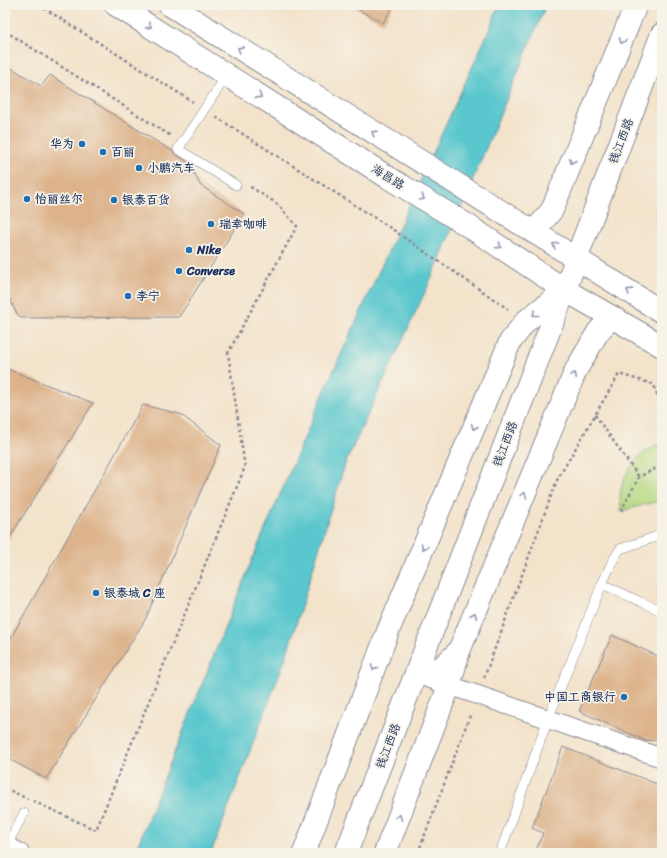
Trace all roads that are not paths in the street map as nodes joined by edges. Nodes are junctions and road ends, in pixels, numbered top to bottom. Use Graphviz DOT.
graph roads {
  1 [pos="116,5"];
  2 [pos="170,5"];
  3 [pos="636,5"];
  4 [pos="662,34"];
  5 [pos="227,75"];
  6 [pos="236,185"];
  7 [pos="534,232"];
  8 [pos="576,259"];
  9 [pos="565,290"];
  10 [pos="662,312"];
  11 [pos="612,317"];
  12 [pos="662,346"];
  13 [pos="662,533"];
  14 [pos="602,584"];
  15 [pos="662,610"];
  16 [pos="459,651"];
  17 [pos="416,674"];
  18 [pos="449,686"];
  19 [pos="548,719"];
  20 [pos="662,758"];
  21 [pos="24,812"];
  22 [pos="11,848"];
  23 [pos="304,853"];
  24 [pos="346,853"];
  25 [pos="385,853"];
  26 [pos="500,853"];
  1 -- 5 [label="main road, 海昌路, one-way"];
  7 -- 2 [label="main road, one-way"];
  3 -- 7 [label="main road, one-way"];
  4 -- 8 [label="main road, 钱江西路"];
  5 -- 6 [label="lane"];
  5 -- 9 [label="main road, 海昌路, one-way"];
  8 -- 7 [label="main road, one-way"];
  8 -- 9 [label="main road, 钱江西路"];
  10 -- 8 [label="main road, one-way"];
  9 -- 11 [label="main road, 海昌路"];
  9 -- 17 [label="main road, 钱江西路"];
  9 -- 23 [label="main road, one-way"];
  11 -- 12 [label="main road, 海昌路"];
  16 -- 11 [label="main road, one-way"];
  13 -- 14 [label="lane"];
  14 -- 15 [label="lane"];
  14 -- 19 [label="lane"];
  16 -- 17 [label="main road"];
  16 -- 18 [label="main road"];
  17 -- 18 [label="street"];
  17 -- 24 [label="main road, 钱江西路"];
  18 -- 19 [label="street"];
  25 -- 18 [label="main road, one-way"];
  19 -- 20 [label="street"];
  19 -- 26 [label="lane"];
  21 -- 22 [label="lane"];
}
